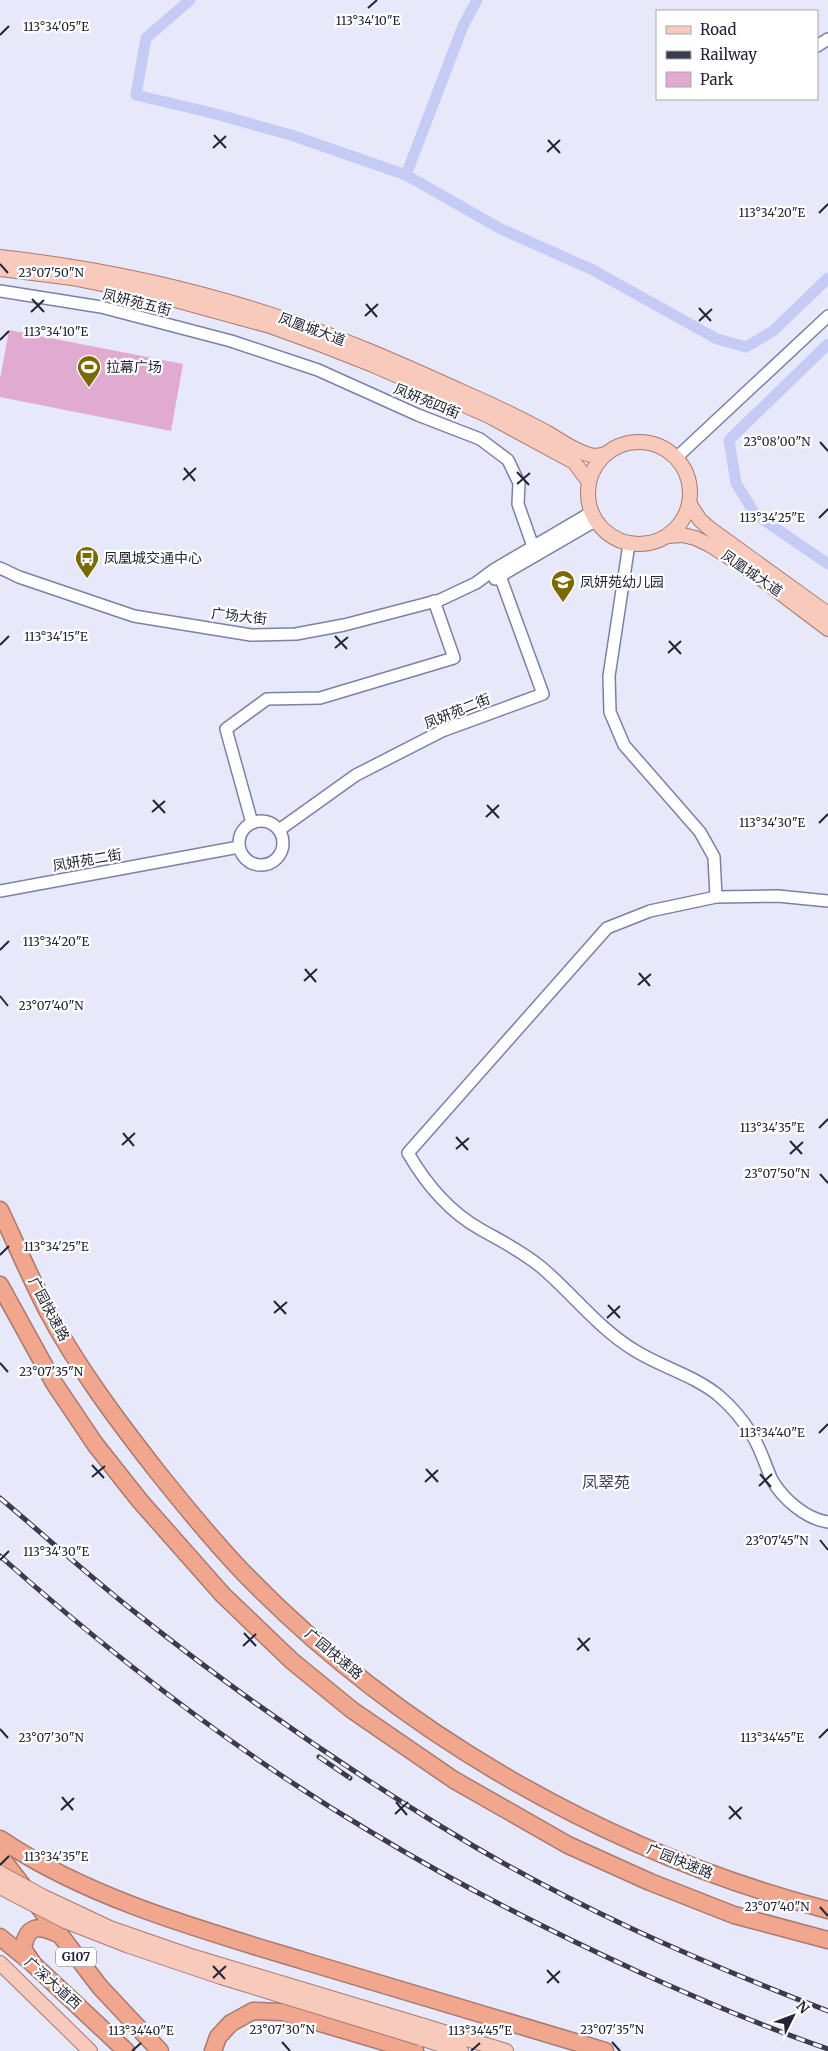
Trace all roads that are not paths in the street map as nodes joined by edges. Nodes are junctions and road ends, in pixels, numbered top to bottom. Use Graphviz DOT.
graph roads {
  1 [pos="0,258"];
  2 [pos="0,269"];
  3 [pos="0,292"];
  4 [pos="828,316"];
  5 [pos="236,343"];
  6 [pos="605,454"];
  7 [pos="676,458"];
  8 [pos="589,482"];
  9 [pos="690,503"];
  10 [pos="594,517"];
  11 [pos="668,536"];
  12 [pos="629,544"];
  13 [pos="534,551"];
  14 [pos="0,568"];
  15 [pos="500,576"];
  16 [pos="476,583"];
  17 [pos="434,602"];
  18 [pos="828,614"];
  19 [pos="828,629"];
  20 [pos="252,823"];
  21 [pos="279,830"];
  22 [pos="239,847"];
  23 [pos="0,891"];
  24 [pos="716,897"];
  25 [pos="828,901"];
  26 [pos="0,1210"];
  27 [pos="0,1285"];
  28 [pos="828,1522"];
  29 [pos="0,1839"];
  30 [pos="0,1856"];
  31 [pos="0,1872"];
  32 [pos="0,1887"];
  33 [pos="828,1910"];
  34 [pos="58,1934"];
  35 [pos="0,1937"];
  36 [pos="828,1940"];
  37 [pos="0,1963"];
  38 [pos="32,1963"];
  39 [pos="420,2038"];
  40 [pos="90,2051"];
  41 [pos="126,2051"];
  42 [pos="160,2051"];
  43 [pos="212,2051"];
  44 [pos="462,2051"];
  45 [pos="506,2051"];
  46 [pos="604,2051"];
  1 -- 6 [label="main road, 凤凰城大道"];
  2 -- 8 [label="main road, 凤凰城大道"];
  3 -- 5 [label="street, 凤妍苑五街"];
  4 -- 7 [label="street"];
  5 -- 13 [label="street, 凤妍苑四街"];
  6 -- 7 [label="main road"];
  6 -- 8 [label="main road"];
  7 -- 9 [label="main road"];
  8 -- 10 [label="main road"];
  9 -- 11 [label="main road"];
  9 -- 18 [label="main road, 凤凰城大道"];
  10 -- 12 [label="main road"];
  10 -- 13 [label="street, 广场大街"];
  11 -- 12 [label="main road"];
  11 -- 19 [label="main road, 凤凰城大道"];
  12 -- 24 [label="street"];
  13 -- 15 [label="street, 广场大街"];
  13 -- 16 [label="street, 广场大街"];
  14 -- 17 [label="street, 广场大街"];
  15 -- 16 [label="street, 广场大街"];
  15 -- 21 [label="street, 凤妍苑二街"];
  16 -- 17 [label="street, 广场大街"];
  17 -- 20 [label="street"];
  20 -- 21 [label="street"];
  20 -- 22 [label="street"];
  21 -- 22 [label="street"];
  22 -- 23 [label="street, 凤妍苑二街"];
  24 -- 25 [label="street"];
  24 -- 28 [label="street"];
  26 -- 33 [label="highway, 广园快速路"];
  27 -- 36 [label="highway"];
  29 -- 46 [label="highway"];
  30 -- 34 [label="highway, 广深大道西 / G107"];
  31 -- 39 [label="main road, bridge"];
  32 -- 39 [label="main road, bridge"];
  34 -- 38 [label="highway"];
  34 -- 42 [label="highway, 广深大道西 / G107"];
  35 -- 38 [label="highway, 广深大道西 / G107"];
  37 -- 40 [label="main road"];
  38 -- 41 [label="highway, 广深大道西 / G107"];
  39 -- 43 [label="highway"];
  39 -- 44 [label="main road"];
  39 -- 45 [label="main road"];
}
